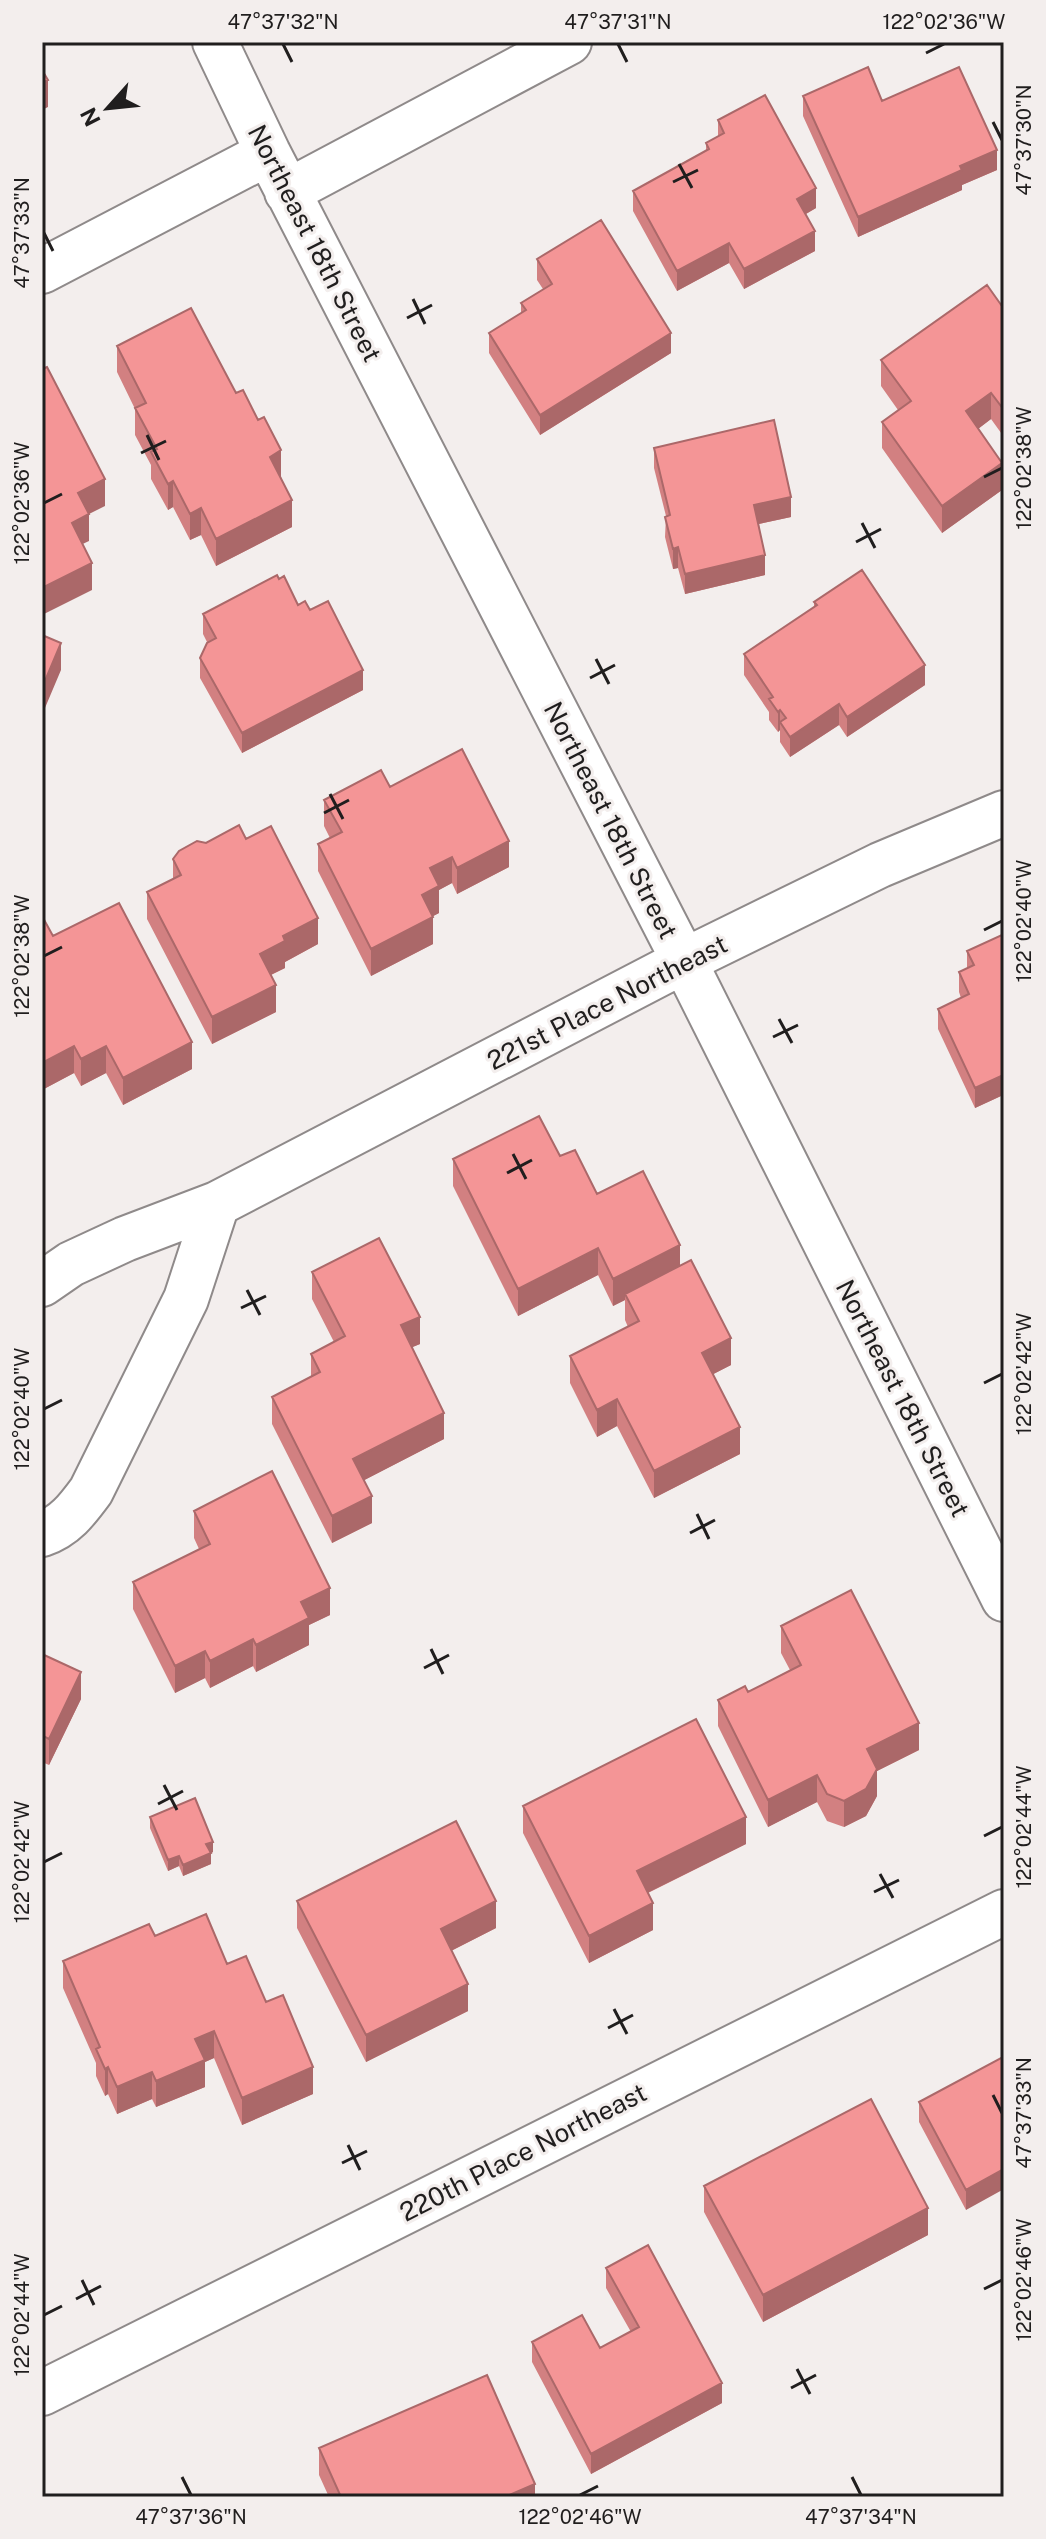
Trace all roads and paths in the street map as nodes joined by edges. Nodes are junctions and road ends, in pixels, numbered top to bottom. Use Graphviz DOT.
graph roads {
  1 [pos="215,42"];
  2 [pos="569,42"];
  3 [pos="268,153"];
  4 [pos="287,192"];
  5 [pos="42,271"];
  6 [pos="1004,813"];
  7 [pos="684,961"];
  8 [pos="217,1204"];
  9 [pos="42,1284"];
  10 [pos="42,1534"];
  11 [pos="1004,1599"];
  12 [pos="1004,1912"];
  13 [pos="42,2393"];
  1 -- 3 [label="street, Northeast 18th Street"];
  2 -- 4 [label="street"];
  3 -- 4 [label="street, Northeast 18th Street"];
  3 -- 5 [label="street"];
  4 -- 7 [label="street, Northeast 18th Street"];
  6 -- 7 [label="street, 221st Place Northeast"];
  7 -- 8 [label="street, 221st Place Northeast"];
  7 -- 11 [label="street, Northeast 18th Street"];
  8 -- 9 [label="street, 221st Place Northeast"];
  8 -- 10 [label="street"];
  12 -- 13 [label="street, 220th Place Northeast"];
}
